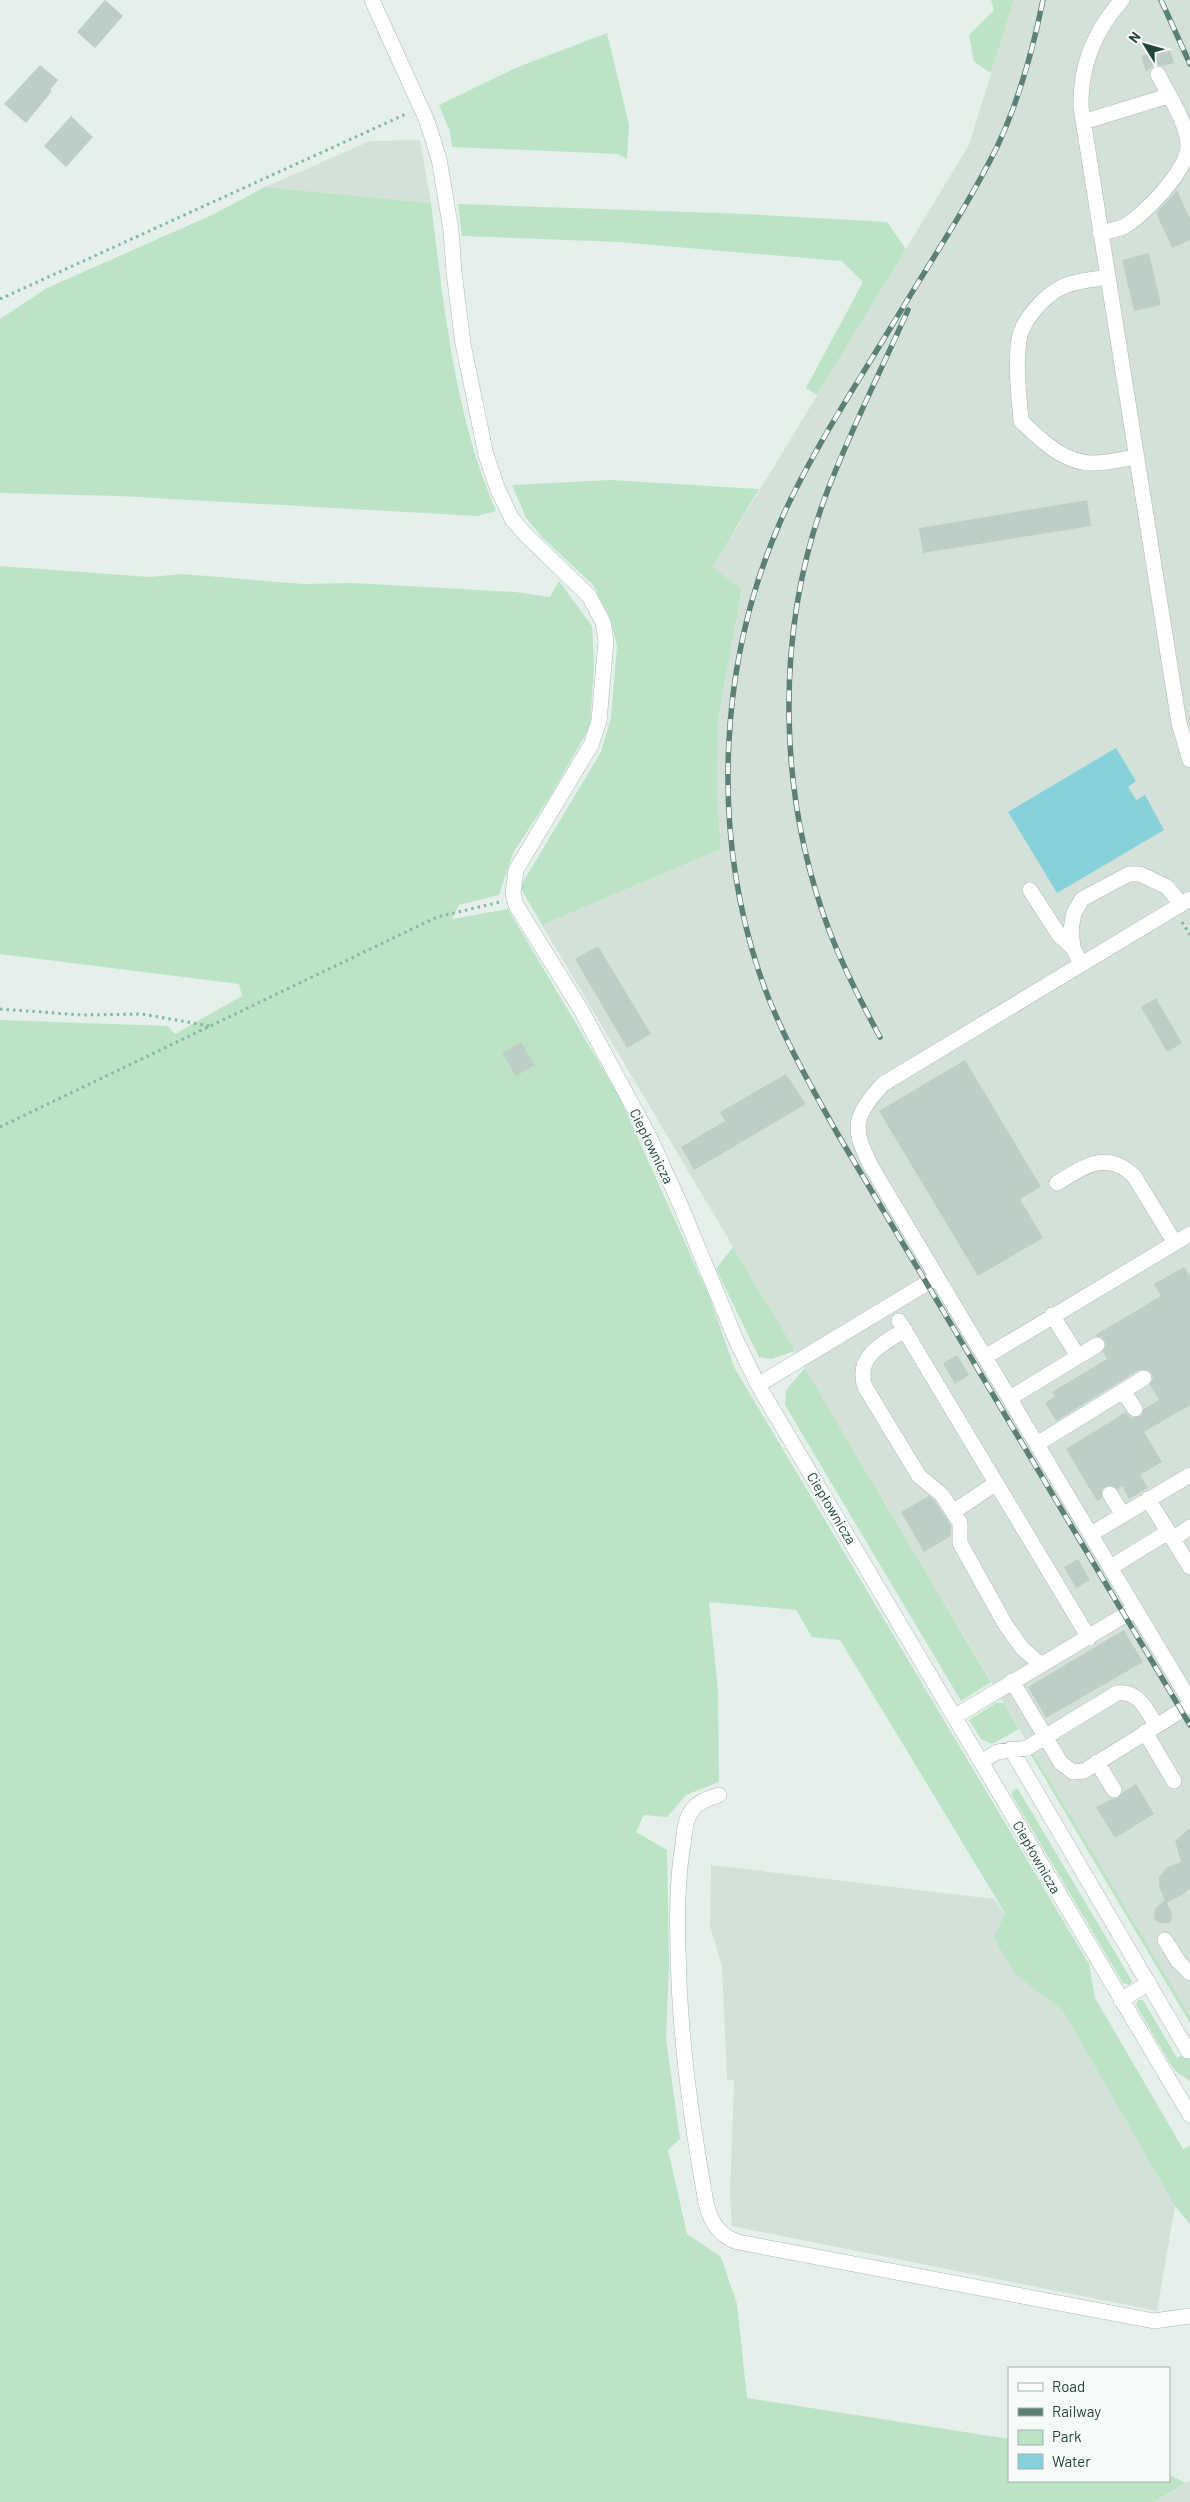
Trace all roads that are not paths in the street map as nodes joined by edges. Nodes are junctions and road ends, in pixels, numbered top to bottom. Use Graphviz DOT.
graph roads {
  1 [pos="372,0"];
  2 [pos="1122,0"];
  3 [pos="1158,74"];
  4 [pos="1168,96"];
  5 [pos="1083,122"];
  6 [pos="1100,233"];
  7 [pos="1108,278"];
  8 [pos="1137,457"];
  9 [pos="1190,760"];
  10 [pos="1030,890"];
  11 [pos="1186,902"];
  12 [pos="1073,948"];
  13 [pos="1081,964"];
  14 [pos="1057,1184"];
  15 [pos="1190,1234"];
  16 [pos="1175,1243"];
  17 [pos="937,1277"];
  18 [pos="1052,1315"];
  19 [pos="1097,1345"];
  20 [pos="985,1356"];
  21 [pos="1078,1356"];
  22 [pos="1144,1378"];
  23 [pos="758,1385"];
  24 [pos="1123,1391"];
  25 [pos="1010,1398"];
  26 [pos="1136,1409"];
  27 [pos="1037,1444"];
  28 [pos="1190,1474"];
  29 [pos="995,1484"];
  30 [pos="1110,1494"];
  31 [pos="1148,1499"];
  32 [pos="953,1512"];
  33 [pos="1123,1515"];
  34 [pos="1190,1528"];
  35 [pos="1091,1534"];
  36 [pos="1171,1535"];
  37 [pos="1111,1567"];
  38 [pos="1190,1567"];
  39 [pos="1135,1609"];
  40 [pos="1089,1638"];
  41 [pos="1040,1664"];
  42 [pos="1012,1681"];
  43 [pos="1190,1703"];
  44 [pos="954,1718"];
  45 [pos="1151,1729"];
  46 [pos="1045,1737"];
  47 [pos="1011,1749"];
  48 [pos="982,1762"];
  49 [pos="1097,1762"];
  50 [pos="1174,1781"];
  51 [pos="1114,1790"];
  52 [pos="719,1795"];
  53 [pos="1165,1940"];
  54 [pos="1190,1973"];
  55 [pos="1148,1983"];
  56 [pos="1121,2000"];
  57 [pos="1188,2051"];
  58 [pos="1189,2111"];
  59 [pos="1190,2316"];
  1 -- 23 [label="street, Ciepłownicza"];
  2 -- 5 [label="street"];
  3 -- 4 [label="street"];
  4 -- 5 [label="street"];
  4 -- 6 [label="street"];
  5 -- 6 [label="street"];
  6 -- 7 [label="street"];
  7 -- 8 [label="street"];
  7 -- 8 [label="street"];
  8 -- 9 [label="street"];
  10 -- 12 [label="street"];
  11 -- 12 [label="street"];
  11 -- 13 [label="street"];
  12 -- 13 [label="street"];
  13 -- 17 [label="street"];
  14 -- 16 [label="street"];
  15 -- 16 [label="street"];
  16 -- 18 [label="street"];
  17 -- 20 [label="street"];
  17 -- 23 [label="street"];
  18 -- 20 [label="street"];
  18 -- 21 [label="street"];
  19 -- 21 [label="street"];
  20 -- 25 [label="street"];
  21 -- 25 [label="street"];
  22 -- 24 [label="street"];
  23 -- 44 [label="street, Ciepłownicza"];
  24 -- 26 [label="street"];
  24 -- 27 [label="street"];
  25 -- 27 [label="street"];
  27 -- 35 [label="street"];
  28 -- 31 [label="street"];
  29 -- 32 [label="street"];
  29 -- 32 [label="street"];
  29 -- 40 [label="street"];
  30 -- 33 [label="street"];
  31 -- 33 [label="street"];
  31 -- 36 [label="street"];
  32 -- 41 [label="street"];
  33 -- 35 [label="street"];
  34 -- 36 [label="street"];
  35 -- 37 [label="street"];
  36 -- 37 [label="street"];
  36 -- 38 [label="street"];
  37 -- 39 [label="street"];
  39 -- 40 [label="street"];
  39 -- 43 [label="street"];
  40 -- 41 [label="street"];
  41 -- 42 [label="street"];
  42 -- 44 [label="street"];
  42 -- 46 [label="street"];
  43 -- 45 [label="street"];
  44 -- 48 [label="street, Ciepłownicza"];
  45 -- 46 [label="street"];
  45 -- 49 [label="street"];
  45 -- 50 [label="street"];
  46 -- 47 [label="street"];
  46 -- 49 [label="street"];
  47 -- 48 [label="street"];
  47 -- 55 [label="street"];
  48 -- 56 [label="street, Ciepłownicza"];
  49 -- 51 [label="street"];
  52 -- 59 [label="street"];
  53 -- 54 [label="street"];
  55 -- 56 [label="street"];
  55 -- 57 [label="street"];
  56 -- 58 [label="street, Ciepłownicza"];
}
